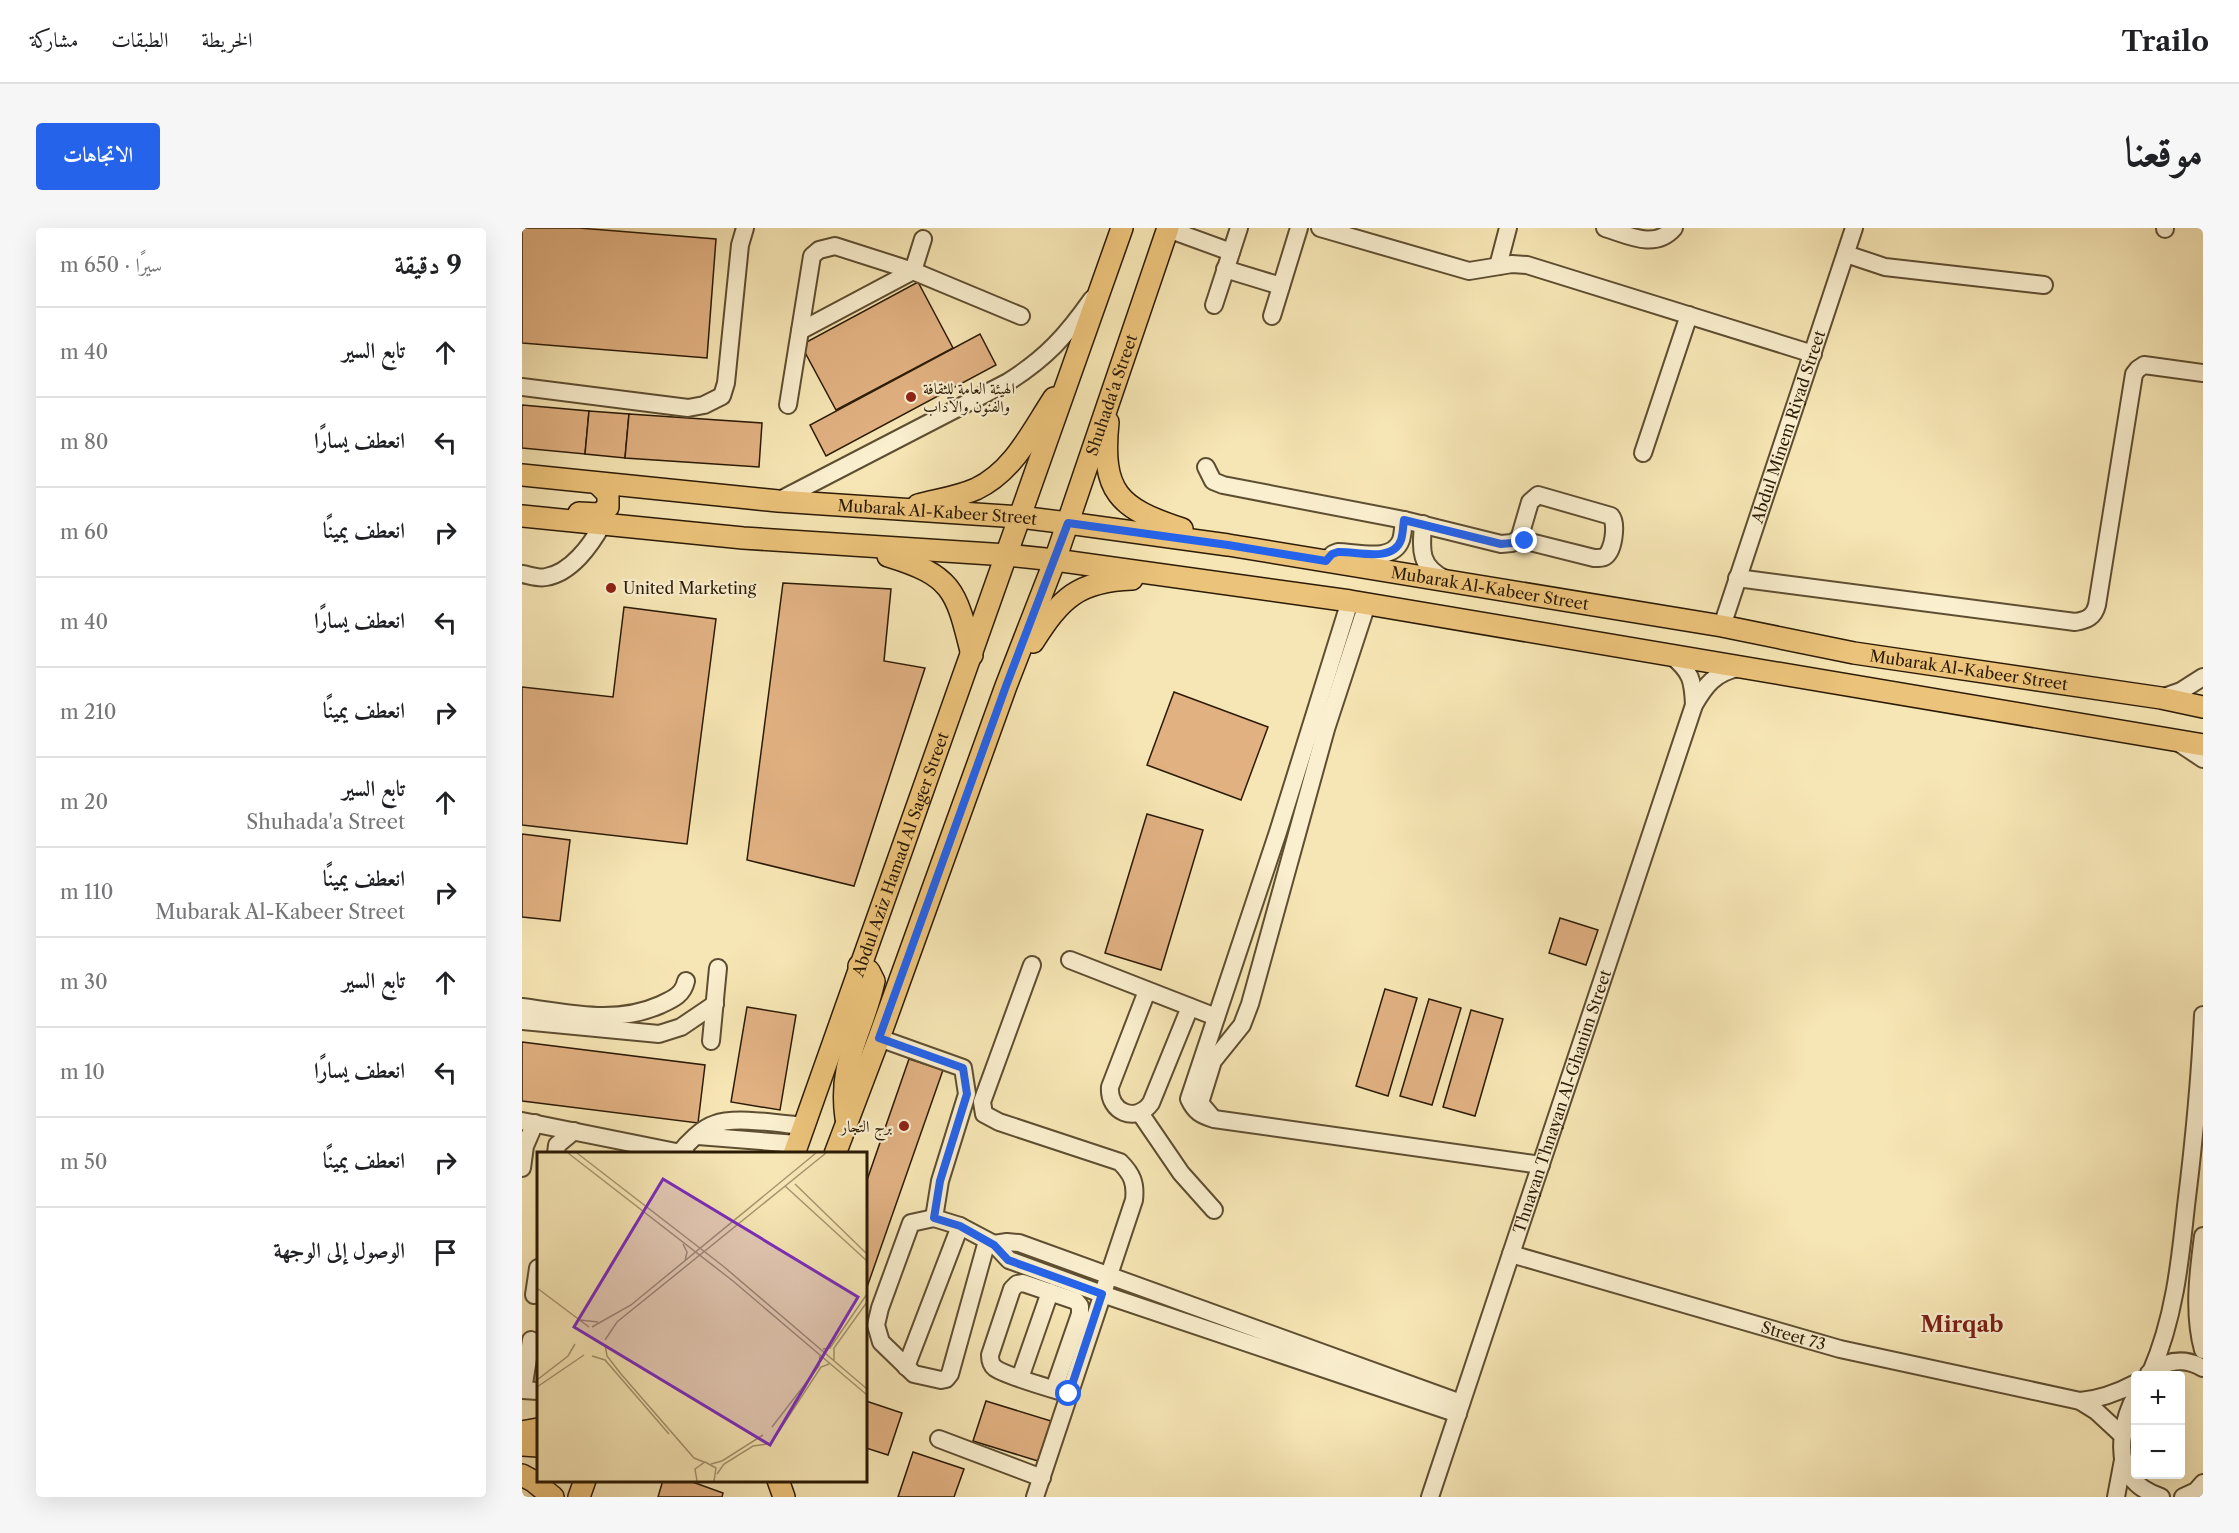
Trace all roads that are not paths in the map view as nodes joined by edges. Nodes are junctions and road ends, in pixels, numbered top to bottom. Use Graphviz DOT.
graph roads {
  1 [pos="745,228"];
  2 [pos="1122,228"];
  3 [pos="1168,228"];
  4 [pos="1239,228"];
  5 [pos="1299,228"];
  6 [pos="1324,228"];
  7 [pos="1508,228"];
  8 [pos="1605,228"];
  9 [pos="1674,228"];
  10 [pos="1854,228"];
  11 [pos="923,238"];
  12 [pos="1231,252"];
  13 [pos="1846,254"];
  14 [pos="1498,266"];
  15 [pos="1225,269"];
  16 [pos="913,271"];
  17 [pos="1103,284"];
  18 [pos="1281,285"];
  19 [pos="2044,285"];
  20 [pos="1214,305"];
  21 [pos="1689,315"];
  22 [pos="1021,316"];
  23 [pos="1272,316"];
  24 [pos="800,331"];
  25 [pos="1813,354"];
  26 [pos="1073,367"];
  27 [pos="2203,373"];
  28 [pos="522,387"];
  29 [pos="1110,395"];
  30 [pos="788,405"];
  31 [pos="1643,453"];
  32 [pos="1206,467"];
  33 [pos="522,474"];
  34 [pos="597,483"];
  35 [pos="778,501"];
  36 [pos="522,508"];
  37 [pos="899,510"];
  38 [pos="522,516"];
  39 [pos="1020,517"];
  40 [pos="1404,520"];
  41 [pos="1068,523"];
  42 [pos="1423,524"];
  43 [pos="602,525"];
  44 [pos="1520,538"];
  45 [pos="1228,545"];
  46 [pos="856,547"];
  47 [pos="1007,555"];
  48 [pos="1055,560"];
  49 [pos="1326,561"];
  50 [pos="522,574"];
  51 [pos="1172,577"];
  52 [pos="1737,578"];
  53 [pos="1452,582"];
  54 [pos="1359,602"];
  55 [pos="1722,626"];
  56 [pos="1802,642"];
  57 [pos="1854,652"];
  58 [pos="972,655"];
  59 [pos="1672,656"];
  60 [pos="1739,668"];
  61 [pos="1796,677"];
  62 [pos="2203,677"];
  63 [pos="1006,686"];
  64 [pos="1846,686"];
  65 [pos="2161,698"];
  66 [pos="1694,705"];
  67 [pos="2203,706"];
  68 [pos="2173,739"];
  69 [pos="2203,745"];
  70 [pos="2203,759"];
  71 [pos="1070,960"];
  72 [pos="1032,965"];
  73 [pos="859,966"];
  74 [pos="718,968"];
  75 [pos="686,981"];
  76 [pos="1147,991"];
  77 [pos="715,1004"];
  78 [pos="522,1006"];
  79 [pos="1190,1007"];
  80 [pos="2203,1015"];
  81 [pos="1216,1017"];
  82 [pos="522,1021"];
  83 [pos="879,1038"];
  84 [pos="711,1041"];
  85 [pos="1140,1113"];
  86 [pos="1214,1119"];
  87 [pos="529,1122"];
  88 [pos="847,1124"];
  89 [pos="2199,1125"];
  90 [pos="574,1131"];
  91 [pos="798,1141"];
  92 [pos="556,1152"];
  93 [pos="677,1152"];
  94 [pos="683,1152"];
  95 [pos="836,1152"];
  96 [pos="1541,1165"];
  97 [pos="522,1168"];
  98 [pos="1214,1210"];
  99 [pos="934,1218"];
  100 [pos="960,1226"];
  101 [pos="2203,1236"];
  102 [pos="991,1243"];
  103 [pos="1511,1254"];
  104 [pos="537,1272"];
  105 [pos="1108,1276"];
  106 [pos="1050,1292"];
  107 [pos="532,1294"];
  108 [pos="1102,1294"];
  109 [pos="871,1324"];
  110 [pos="531,1340"];
  111 [pos="2203,1350"];
  112 [pos="906,1367"];
  113 [pos="2203,1368"];
  114 [pos="2150,1371"];
  115 [pos="2152,1371"];
  116 [pos="1020,1378"];
  117 [pos="2131,1385"];
  118 [pos="537,1391"];
  119 [pos="1062,1392"];
  120 [pos="2080,1401"];
  121 [pos="2131,1407"];
  122 [pos="1460,1408"];
  123 [pos="537,1429"];
  124 [pos="522,1432"];
  125 [pos="2123,1436"];
  126 [pos="939,1439"];
  127 [pos="522,1445"];
  128 [pos="537,1446"];
  129 [pos="2123,1459"];
  130 [pos="522,1475"];
  131 [pos="1042,1478"];
  132 [pos="584,1482"];
  133 [pos="554,1497"];
  134 [pos="579,1497"];
  135 [pos="1035,1497"];
  136 [pos="1430,1497"];
  137 [pos="2116,1497"];
  138 [pos="2161,1497"];
  1 -- 28 [label="street"];
  2 -- 17 [label="main road"];
  3 -- 12 [label="street"];
  3 -- 29 [label="main road, Shuhada'a Street"];
  4 -- 12 [label="street"];
  5 -- 18 [label="street"];
  6 -- 14 [label="street"];
  7 -- 14 [label="street"];
  8 -- 9 [label="street"];
  10 -- 13 [label="street, Abdul Minem Riyad Street"];
  11 -- 16 [label="street"];
  12 -- 15 [label="street"];
  13 -- 19 [label="street"];
  13 -- 25 [label="street, Abdul Minem Riyad Street"];
  14 -- 21 [label="street"];
  15 -- 18 [label="street"];
  15 -- 20 [label="street"];
  16 -- 22 [label="street"];
  16 -- 24 [label="street"];
  16 -- 24 [label="street"];
  17 -- 26 [label="main road"];
  17 -- 35 [label="street"];
  18 -- 23 [label="street"];
  21 -- 25 [label="street"];
  21 -- 31 [label="street"];
  24 -- 30 [label="street"];
  25 -- 52 [label="street, Abdul Minem Riyad Street"];
  26 -- 37 [label="main road"];
  26 -- 39 [label="main road"];
  27 -- 52 [label="street"];
  29 -- 41 [label="main road, Shuhada'a Street"];
  29 -- 45 [label="main road"];
  32 -- 40 [label="street"];
  33 -- 34 [label="main road, Mubarak Al-Kabeer Street"];
  34 -- 35 [label="main road, Mubarak Al-Kabeer Street"];
  34 -- 36 [label="main road"];
  35 -- 37 [label="main road, Mubarak Al-Kabeer Street"];
  37 -- 39 [label="main road, Mubarak Al-Kabeer Street"];
  38 -- 43 [label="main road, Mubarak Al-Kabeer Street"];
  39 -- 41 [label="main road, Mubarak Al-Kabeer Street"];
  39 -- 47 [label="main road"];
  40 -- 42 [label="street"];
  40 -- 49 [label="street"];
  41 -- 45 [label="main road, Mubarak Al-Kabeer Street"];
  41 -- 48 [label="main road, Shuhada'a Street"];
  42 -- 44 [label="street"];
  42 -- 53 [label="street"];
  43 -- 46 [label="main road, Mubarak Al-Kabeer Street"];
  43 -- 50 [label="street"];
  44 -- 44 [label="street"];
  45 -- 49 [label="main road, Mubarak Al-Kabeer Street"];
  46 -- 47 [label="main road, Mubarak Al-Kabeer Street"];
  46 -- 58 [label="main road"];
  47 -- 48 [label="main road, Mubarak Al-Kabeer Street"];
  47 -- 58 [label="main road, Abdul Aziz Hamad Al Sager Street"];
  48 -- 51 [label="main road, Mubarak Al-Kabeer Street"];
  48 -- 63 [label="main road"];
  49 -- 53 [label="main road, Mubarak Al-Kabeer Street"];
  51 -- 54 [label="main road, Mubarak Al-Kabeer Street"];
  51 -- 63 [label="main road"];
  52 -- 55 [label="street, Abdul Minem Riyad Street"];
  53 -- 55 [label="main road, Mubarak Al-Kabeer Street"];
  54 -- 59 [label="main road, Mubarak Al-Kabeer Street"];
  54 -- 81 [label="street"];
  54 -- 86 [label="street"];
  55 -- 56 [label="main road, Mubarak Al-Kabeer Street"];
  56 -- 57 [label="main road, Mubarak Al-Kabeer Street"];
  56 -- 61 [label="main road"];
  57 -- 64 [label="main road"];
  57 -- 65 [label="main road, Mubarak Al-Kabeer Street"];
  58 -- 73 [label="main road, Abdul Aziz Hamad Al Sager Street"];
  59 -- 60 [label="main road, Mubarak Al-Kabeer Street"];
  59 -- 66 [label="street, Thnayan Thnayan Al-Ghanim Street"];
  60 -- 61 [label="main road, Mubarak Al-Kabeer Street"];
  60 -- 66 [label="street, Thnayan Thnayan Al-Ghanim Street"];
  61 -- 64 [label="main road, Mubarak Al-Kabeer Street"];
  62 -- 65 [label="street"];
  63 -- 83 [label="main road"];
  64 -- 68 [label="main road, Mubarak Al-Kabeer Street"];
  65 -- 67 [label="main road, Mubarak Al-Kabeer Street"];
  66 -- 96 [label="street, Thnayan Thnayan Al-Ghanim Street"];
  68 -- 69 [label="main road, Mubarak Al-Kabeer Street"];
  68 -- 70 [label="street"];
  71 -- 76 [label="street"];
  72 -- 105 [label="street"];
  73 -- 88 [label="main road"];
  73 -- 91 [label="main road, Abdul Aziz Hamad Al Sager Street"];
  74 -- 77 [label="street"];
  75 -- 78 [label="street"];
  76 -- 79 [label="street"];
  76 -- 85 [label="street"];
  77 -- 82 [label="street"];
  77 -- 84 [label="street"];
  79 -- 81 [label="street"];
  79 -- 85 [label="street"];
  80 -- 89 [label="street"];
  81 -- 86 [label="street"];
  83 -- 88 [label="main road"];
  83 -- 99 [label="street"];
  85 -- 98 [label="street"];
  86 -- 96 [label="street"];
  87 -- 90 [label="street"];
  87 -- 97 [label="street"];
  88 -- 95 [label="main road"];
  89 -- 114 [label="street"];
  90 -- 92 [label="street"];
  90 -- 93 [label="street"];
  91 -- 94 [label="street"];
  96 -- 103 [label="street, Thnayan Thnayan Al-Ghanim Street"];
  99 -- 100 [label="street"];
  99 -- 109 [label="street"];
  100 -- 102 [label="street"];
  100 -- 112 [label="street"];
  101 -- 111 [label="street"];
  102 -- 105 [label="street"];
  102 -- 108 [label="street"];
  102 -- 112 [label="street"];
  103 -- 120 [label="street, Street 73"];
  103 -- 122 [label="street, Thnayan Thnayan Al-Ghanim Street"];
  104 -- 107 [label="street"];
  105 -- 108 [label="street"];
  105 -- 122 [label="street"];
  106 -- 116 [label="street"];
  106 -- 116 [label="street"];
  106 -- 119 [label="street"];
  108 -- 119 [label="street"];
  108 -- 122 [label="street"];
  109 -- 112 [label="street"];
  110 -- 118 [label="street"];
  113 -- 115 [label="street"];
  116 -- 119 [label="street"];
  117 -- 120 [label="street, Street 73"];
  119 -- 131 [label="street"];
  120 -- 125 [label="street, Street 73"];
  121 -- 125 [label="street"];
  122 -- 136 [label="street, Thnayan Thnayan Al-Ghanim Street"];
  123 -- 124 [label="main road"];
  125 -- 129 [label="street"];
  126 -- 131 [label="street"];
  127 -- 128 [label="main road"];
  129 -- 137 [label="street"];
  129 -- 138 [label="street"];
  130 -- 133 [label="main road"];
  131 -- 135 [label="street"];
  132 -- 134 [label="main road"];
}
